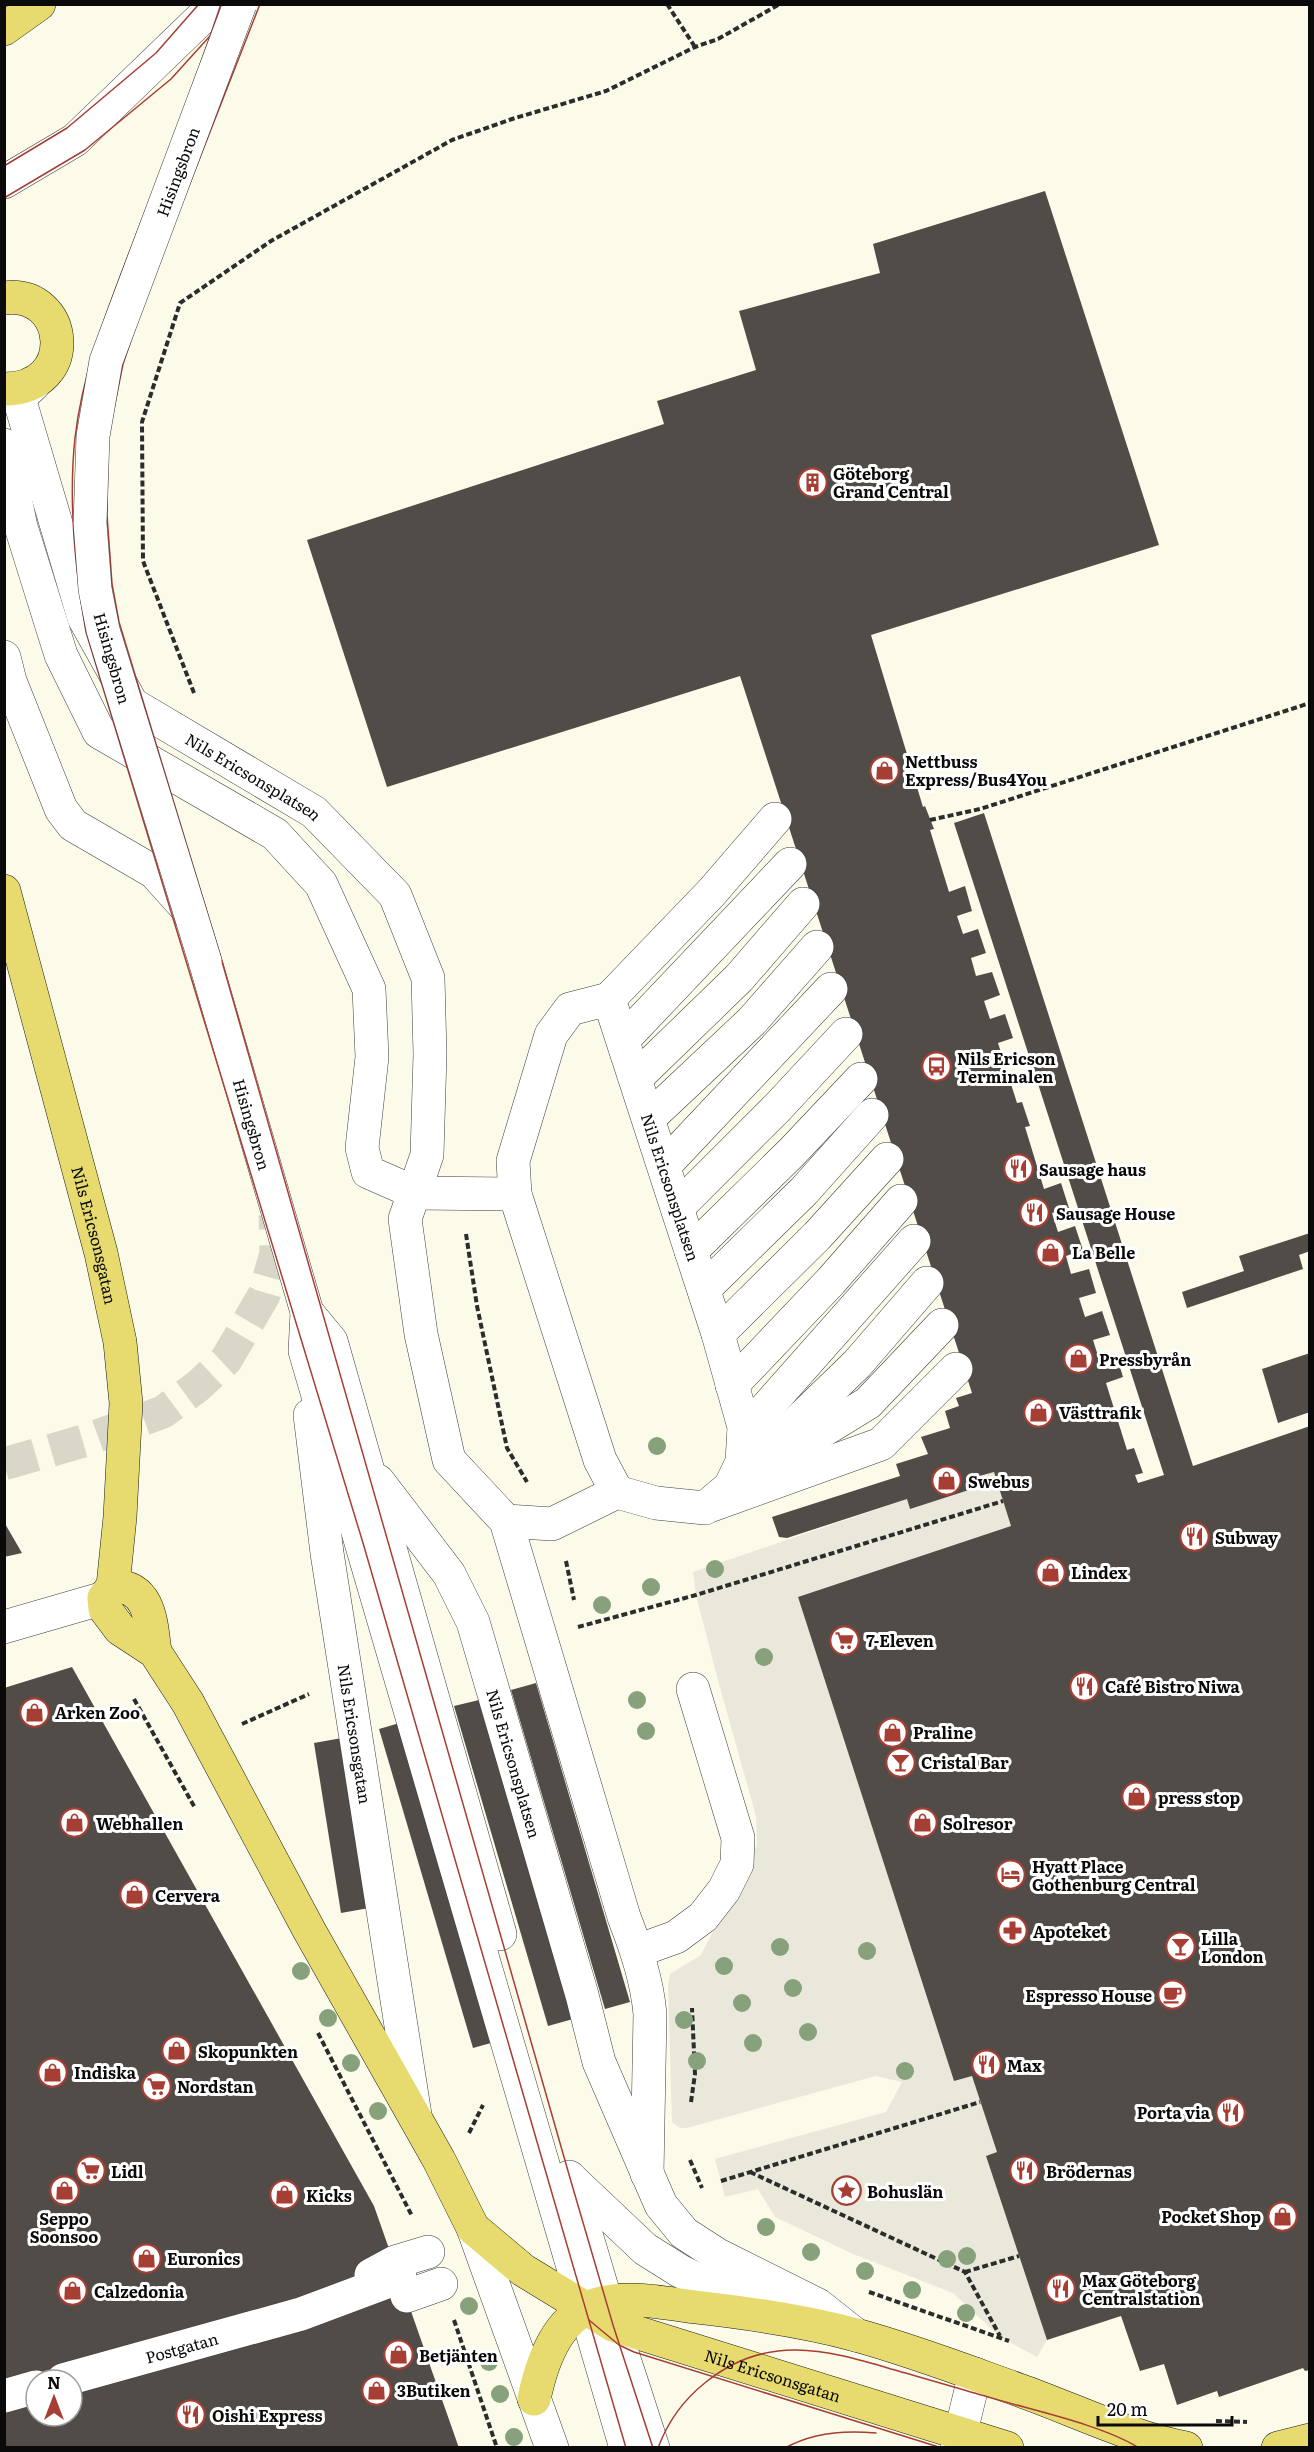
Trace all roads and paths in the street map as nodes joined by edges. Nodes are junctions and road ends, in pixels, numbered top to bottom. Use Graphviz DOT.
graph roads {
  1 [pos="39,4"];
  2 [pos="216,4"];
  3 [pos="240,4"];
  4 [pos="667,4"];
  5 [pos="780,4"];
  6 [pos="4,29"];
  7 [pos="695,47"];
  8 [pos="4,182"];
  9 [pos="12,292"];
  10 [pos="14,387"];
  11 [pos="4,445"];
  12 [pos="4,657"];
  13 [pos="195,698"];
  14 [pos="1310,703"];
  15 [pos="776,819"];
  16 [pos="930,820"];
  17 [pos="790,864"];
  18 [pos="4,891"];
  19 [pos="803,904"];
  20 [pos="818,947"];
  21 [pos="205,962"];
  22 [pos="831,989"];
  23 [pos="609,999"];
  24 [pos="846,1034"];
  25 [pos="623,1040"];
  26 [pos="636,1078"];
  27 [pos="861,1079"];
  28 [pos="872,1115"];
  29 [pos="649,1118"];
  30 [pos="887,1159"];
  31 [pos="664,1166"];
  32 [pos="416,1193"];
  33 [pos="460,1194"];
  34 [pos="515,1194"];
  35 [pos="901,1201"];
  36 [pos="678,1207"];
  37 [pos="914,1241"];
  38 [pos="692,1251"];
  39 [pos="927,1283"];
  40 [pos="704,1289"];
  41 [pos="307,1312"];
  42 [pos="942,1325"];
  43 [pos="718,1334"];
  44 [pos="305,1351"];
  45 [pos="956,1369"];
  46 [pos="732,1385"];
  47 [pos="744,1433"];
  48 [pos="369,1469"];
  49 [pos="730,1487"];
  50 [pos="617,1492"];
  51 [pos="1003,1501"];
  52 [pos="705,1508"];
  53 [pos="506,1521"];
  54 [pos="552,1524"];
  55 [pos="109,1592"];
  56 [pos="575,1604"];
  57 [pos="577,1615"];
  58 [pos="580,1626"];
  59 [pos="4,1627"];
  60 [pos="539,1636"];
  61 [pos="348,1684"];
  62 [pos="693,1689"];
  63 [pos="131,1694"];
  64 [pos="209,1740"];
  65 [pos="170,1763"];
  66 [pos="199,1814"];
  67 [pos="637,1951"];
  68 [pos="312,2022"];
  69 [pos="980,2103"];
  70 [pos="415,2116"];
  71 [pos="750,2172"];
  72 [pos="647,2174"];
  73 [pos="570,2178"];
  74 [pos="721,2181"];
  75 [pos="473,2228"];
  76 [pos="428,2252"];
  77 [pos="1019,2256"];
  78 [pos="965,2272"];
  79 [pos="441,2284"];
  80 [pos="366,2305"];
  81 [pos="601,2313"];
  82 [pos="301,2314"];
  83 [pos="776,2319"];
  84 [pos="856,2335"];
  85 [pos="1000,2337"];
  86 [pos="84,2374"];
  87 [pos="975,2374"];
  88 [pos="24,2390"];
  89 [pos="4,2396"];
  90 [pos="534,2399"];
  91 [pos="1310,2439"];
  92 [pos="960,2440"];
  93 [pos="497,2448"];
  94 [pos="552,2448"];
  95 [pos="626,2448"];
  96 [pos="653,2448"];
  97 [pos="1007,2448"];
  98 [pos="1186,2448"];
  99 [pos="1278,2448"];
  1 -- 6 [label="main road"];
  2 -- 8 [label="street"];
  3 -- 21 [label="street, Hisingsbron, bridge"];
  4 -- 7 [label="path"];
  5 -- 7 [label="path"];
  7 -- 13 [label="path"];
  9 -- 10 [label="main road"];
  10 -- 32 [label="street, Nils Ericsonsplatsen"];
  11 -- 32 [label="street"];
  12 -- 21 [label="street"];
  14 -- 16 [label="path"];
  15 -- 23 [label="street"];
  17 -- 25 [label="street"];
  18 -- 55 [label="main road, Nils Ericsonsgatan"];
  19 -- 26 [label="street"];
  20 -- 29 [label="street"];
  21 -- 41 [label="street, Hisingsbron"];
  22 -- 31 [label="street"];
  23 -- 25 [label="street, Nils Ericsonsplatsen"];
  23 -- 34 [label="street"];
  24 -- 36 [label="street"];
  25 -- 26 [label="street, Nils Ericsonsplatsen"];
  26 -- 29 [label="street, Nils Ericsonsplatsen"];
  27 -- 38 [label="street"];
  28 -- 40 [label="street"];
  29 -- 31 [label="street, Nils Ericsonsplatsen"];
  30 -- 43 [label="street"];
  31 -- 36 [label="street, Nils Ericsonsplatsen"];
  32 -- 33 [label="street"];
  32 -- 53 [label="street"];
  33 -- 34 [label="street"];
  33 -- 54 [label="path"];
  34 -- 50 [label="street"];
  35 -- 46 [label="street"];
  36 -- 38 [label="street, Nils Ericsonsplatsen"];
  37 -- 47 [label="street"];
  38 -- 40 [label="street, Nils Ericsonsplatsen"];
  39 -- 49 [label="street"];
  40 -- 43 [label="street, Nils Ericsonsplatsen"];
  41 -- 44 [label="street, Hisingsbron"];
  41 -- 48 [label="street, Hisingsbron"];
  42 -- 49 [label="street"];
  43 -- 46 [label="street, Nils Ericsonsplatsen"];
  44 -- 61 [label="street, Nils Ericsonsgatan"];
  44 -- 81 [label="street, Hisingsbron"];
  45 -- 52 [label="street"];
  46 -- 47 [label="street, Nils Ericsonsplatsen"];
  47 -- 49 [label="street, Nils Ericsonsplatsen"];
  48 -- 72 [label="street, Nils Ericsonsplatsen"];
  48 -- 73 [label="street, Hisingsbron"];
  49 -- 52 [label="street, Nils Ericsonsplatsen"];
  50 -- 52 [label="street"];
  50 -- 54 [label="street"];
  51 -- 58 [label="path"];
  53 -- 54 [label="street"];
  53 -- 60 [label="street"];
  54 -- 56 [label="path"];
  55 -- 59 [label="street"];
  55 -- 64 [label="main road, Nils Ericsonsgatan"];
  57 -- 58 [label="path"];
  58 -- 60 [label="path"];
  60 -- 67 [label="street"];
  61 -- 64 [label="path"];
  61 -- 70 [label="street, Nils Ericsonsgatan"];
  62 -- 67 [label="street"];
  63 -- 65 [label="path"];
  64 -- 65 [label="path"];
  64 -- 70 [label="main road, Nils Ericsonsgatan"];
  65 -- 66 [label="path"];
  67 -- 72 [label="street"];
  68 -- 76 [label="path"];
  69 -- 71 [label="path"];
  70 -- 75 [label="main road, Nils Ericsonsgatan"];
  71 -- 74 [label="path"];
  71 -- 78 [label="path"];
  72 -- 84 [label="street"];
  73 -- 81 [label="street, Hisingsbron"];
  73 -- 83 [label="street"];
  75 -- 81 [label="main road, Nils Ericsonsgatan"];
  75 -- 90 [label="street, Nils Ericsonsgatan"];
  76 -- 82 [label="street, Postgatan"];
  77 -- 78 [label="path"];
  78 -- 85 [label="path"];
  79 -- 82 [label="street, Postgatan"];
  79 -- 93 [label="path"];
  80 -- 82 [label="street, Postgatan"];
  81 -- 83 [label="main road"];
  81 -- 90 [label="main road"];
  81 -- 92 [label="main road, Nils Ericsonsgatan"];
  81 -- 95 [label="street"];
  81 -- 96 [label="street"];
  82 -- 86 [label="street, Postgatan"];
  83 -- 84 [label="main road"];
  84 -- 87 [label="main road"];
  87 -- 92 [label="street"];
  87 -- 98 [label="main road"];
  88 -- 89 [label="street"];
  90 -- 94 [label="street, Nils Ericsonsgatan"];
  91 -- 99 [label="main road"];
  92 -- 97 [label="main road, Nils Ericsonsgatan"];
}
